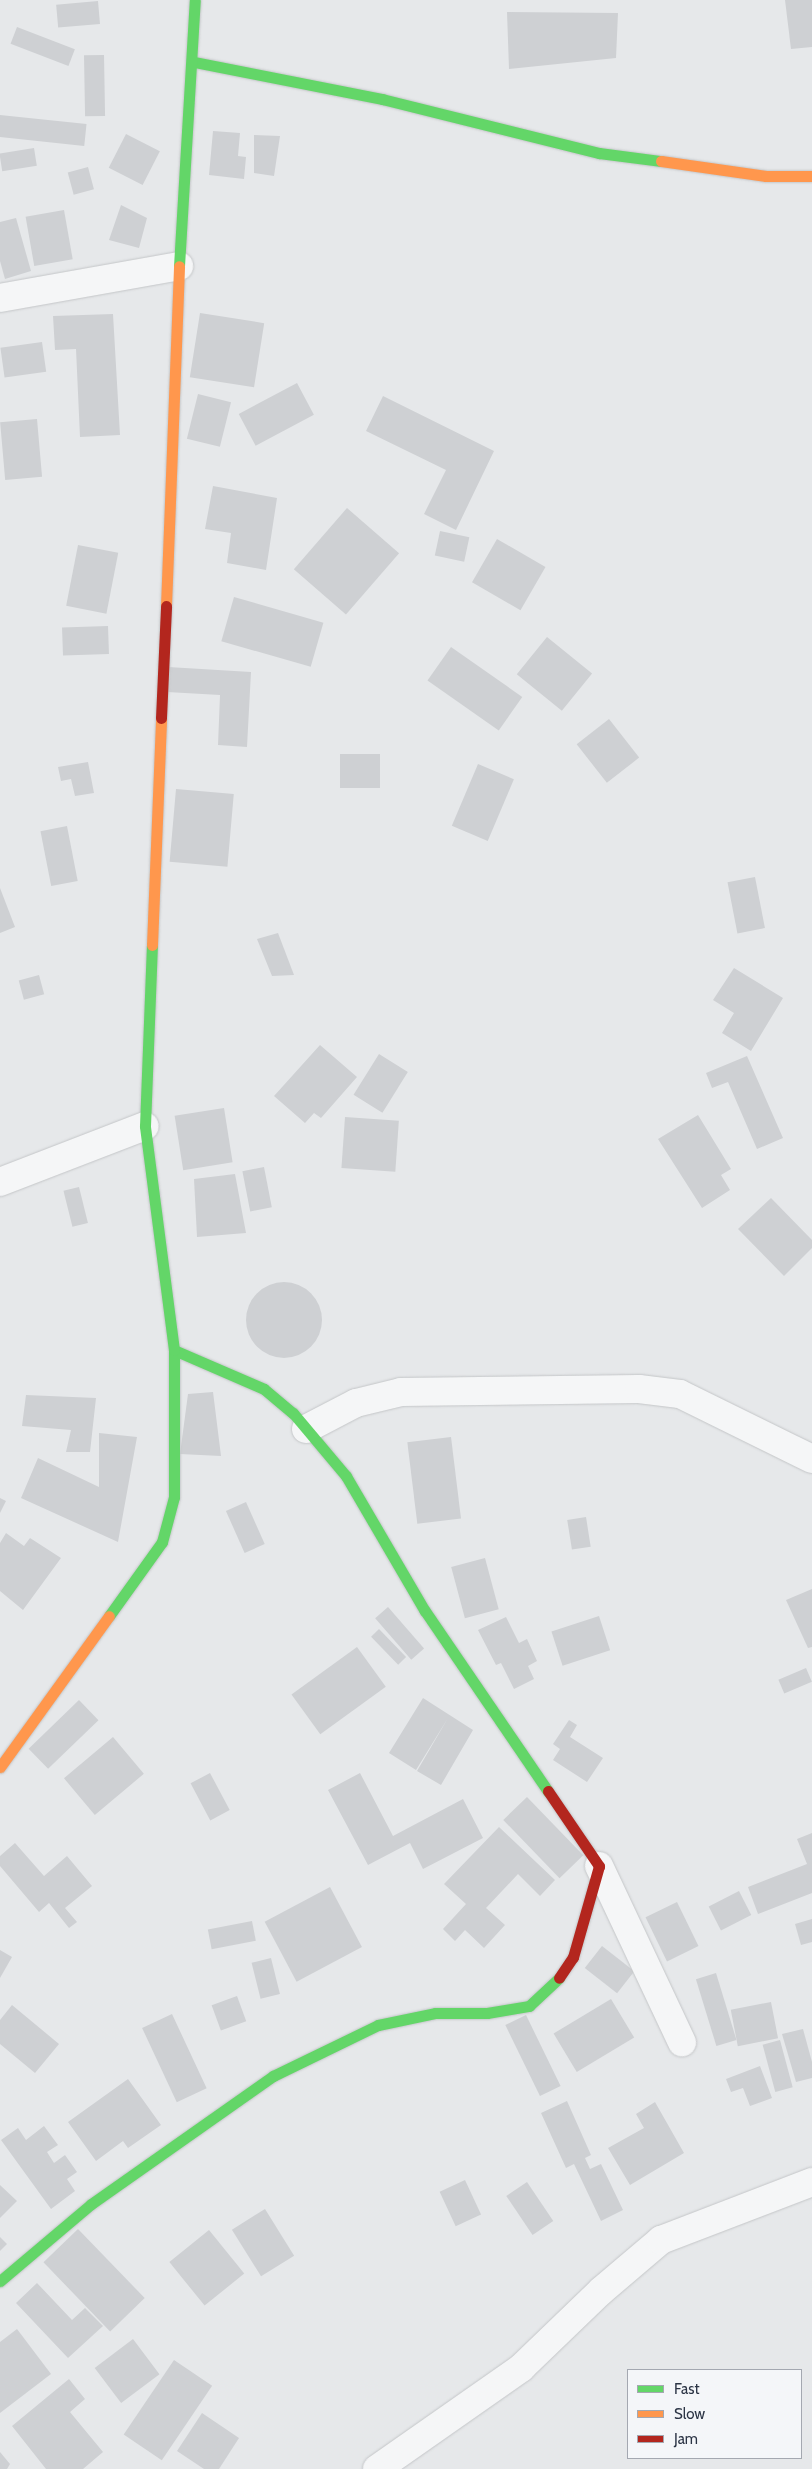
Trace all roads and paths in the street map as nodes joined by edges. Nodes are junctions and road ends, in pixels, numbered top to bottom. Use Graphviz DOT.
graph roads {
  1 [pos="195,0"];
  2 [pos="194,62"];
  3 [pos="812,176"];
  4 [pos="180,266"];
  5 [pos="0,298"];
  6 [pos="145,1126"];
  7 [pos="0,1182"];
  8 [pos="174,1350"];
  9 [pos="306,1429"];
  10 [pos="812,1459"];
  11 [pos="0,1767"];
  12 [pos="599,1866"];
  13 [pos="682,2042"];
  14 [pos="812,2182"];
  15 [pos="0,2281"];
  16 [pos="377,2469"];
  1 -- 2 [label="street"];
  2 -- 3 [label="street"];
  2 -- 4 [label="street"];
  4 -- 5 [label="street"];
  4 -- 6 [label="street"];
  6 -- 7 [label="street"];
  6 -- 8 [label="street"];
  8 -- 9 [label="street"];
  8 -- 11 [label="street"];
  9 -- 10 [label="street"];
  9 -- 12 [label="street"];
  12 -- 13 [label="street"];
  12 -- 15 [label="street"];
  14 -- 16 [label="street"];
}
